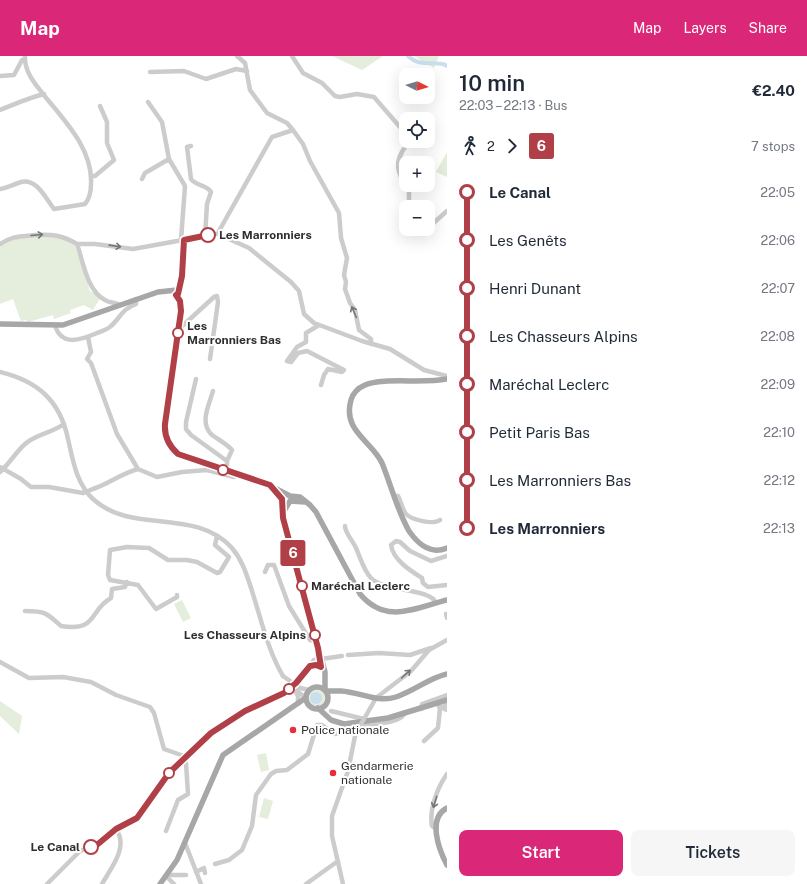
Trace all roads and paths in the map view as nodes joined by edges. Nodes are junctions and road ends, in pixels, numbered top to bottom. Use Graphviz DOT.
graph roads {
  1 [pos="236,56"];
  2 [pos="292,56"];
  3 [pos="25,58"];
  4 [pos="247,71"];
  5 [pos="150,72"];
  6 [pos="0,76"];
  7 [pos="44,94"];
  8 [pos="148,102"];
  9 [pos="100,106"];
  10 [pos="0,110"];
  11 [pos="399,126"];
  12 [pos="293,130"];
  13 [pos="191,146"];
  14 [pos="169,159"];
  15 [pos="399,159"];
  16 [pos="399,174"];
  17 [pos="92,176"];
  18 [pos="142,179"];
  19 [pos="2,189"];
  20 [pos="447,211"];
  21 [pos="435,222"];
  22 [pos="218,233"];
  23 [pos="205,236"];
  24 [pos="182,240"];
  25 [pos="0,244"];
  26 [pos="77,244"];
  27 [pos="175,291"];
  28 [pos="136,299"];
  29 [pos="120,305"];
  30 [pos="0,324"];
  31 [pos="55,325"];
  32 [pos="319,325"];
  33 [pos="178,330"];
  34 [pos="88,337"];
  35 [pos="371,344"];
  36 [pos="210,359"];
  37 [pos="0,372"];
  38 [pos="447,376"];
  39 [pos="196,379"];
  40 [pos="447,379"];
  41 [pos="321,385"];
  42 [pos="213,391"];
  43 [pos="64,424"];
  44 [pos="227,461"];
  45 [pos="138,469"];
  46 [pos="1,470"];
  47 [pos="226,471"];
  48 [pos="237,474"];
  49 [pos="395,496"];
  50 [pos="286,499"];
  51 [pos="440,520"];
  52 [pos="344,526"];
  53 [pos="217,536"];
  54 [pos="447,548"];
  55 [pos="447,556"];
  56 [pos="265,572"];
  57 [pos="127,582"];
  58 [pos="447,585"];
  59 [pos="177,595"];
  60 [pos="447,600"];
  61 [pos="436,603"];
  62 [pos="25,611"];
  63 [pos="447,640"];
  64 [pos="318,645"];
  65 [pos="432,647"];
  66 [pos="348,655"];
  67 [pos="342,656"];
  68 [pos="320,658"];
  69 [pos="0,662"];
  70 [pos="321,667"];
  71 [pos="308,668"];
  72 [pos="447,674"];
  73 [pos="317,687"];
  74 [pos="297,690"];
  75 [pos="309,690"];
  76 [pos="325,690"];
  77 [pos="339,691"];
  78 [pos="447,695"];
  79 [pos="305,698"];
  80 [pos="376,698"];
  81 [pos="447,700"];
  82 [pos="327,702"];
  83 [pos="435,703"];
  84 [pos="298,704"];
  85 [pos="447,705"];
  86 [pos="309,706"];
  87 [pos="318,708"];
  88 [pos="440,708"];
  89 [pos="421,709"];
  90 [pos="447,710"];
  91 [pos="289,711"];
  92 [pos="329,714"];
  93 [pos="404,714"];
  94 [pos="363,718"];
  95 [pos="361,724"];
  96 [pos="356,732"];
  97 [pos="424,741"];
  98 [pos="184,759"];
  99 [pos="447,774"];
  100 [pos="447,808"];
  101 [pos="116,829"];
  102 [pos="436,829"];
  103 [pos="166,831"];
  104 [pos="185,843"];
  105 [pos="338,861"];
  106 [pos="215,864"];
  107 [pos="447,865"];
  108 [pos="196,872"];
  109 [pos="204,873"];
  110 [pos="186,875"];
  111 [pos="168,876"];
  112 [pos="47,884"];
  113 [pos="102,884"];
  114 [pos="160,884"];
  115 [pos="174,884"];
  116 [pos="201,884"];
  117 [pos="306,884"];
  118 [pos="343,884"];
  1 -- 4 [label="street"];
  2 -- 11 [label="street"];
  3 -- 6 [label="street"];
  3 -- 7 [label="street"];
  4 -- 5 [label="street"];
  4 -- 12 [label="street"];
  7 -- 10 [label="street"];
  7 -- 17 [label="street"];
  8 -- 14 [label="street"];
  9 -- 17 [label="street"];
  12 -- 22 [label="street"];
  35 -- 12 [label="street, one-way"];
  13 -- 23 [label="street"];
  14 -- 18 [label="street"];
  14 -- 24 [label="street"];
  15 -- 16 [label="street"];
  17 -- 19 [label="street"];
  20 -- 21 [label="street"];
  22 -- 23 [label="street"];
  22 -- 32 [label="street"];
  23 -- 24 [label="street"];
  26 -- 24 [label="street, one-way"];
  24 -- 27 [label="street"];
  25 -- 26 [label="street, one-way"];
  26 -- 29 [label="street"];
  27 -- 28 [label="main road"];
  27 -- 33 [label="main road"];
  28 -- 29 [label="main road"];
  28 -- 34 [label="street"];
  29 -- 31 [label="main road"];
  30 -- 31 [label="main road"];
  31 -- 34 [label="street"];
  32 -- 35 [label="street"];
  32 -- 41 [label="street"];
  33 -- 36 [label="street"];
  33 -- 47 [label="main road"];
  34 -- 45 [label="street"];
  35 -- 38 [label="street"];
  37 -- 43 [label="street"];
  39 -- 44 [label="street"];
  40 -- 49 [label="main road"];
  42 -- 44 [label="street"];
  43 -- 46 [label="street"];
  43 -- 53 [label="street"];
  44 -- 47 [label="street"];
  45 -- 46 [label="street, bridge"];
  45 -- 48 [label="street"];
  47 -- 48 [label="main road"];
  48 -- 50 [label="main road"];
  49 -- 51 [label="street"];
  49 -- 54 [label="main road"];
  50 -- 61 [label="main road"];
  50 -- 64 [label="main road"];
  52 -- 61 [label="street"];
  53 -- 57 [label="street"];
  53 -- 74 [label="street, bridge"];
  55 -- 58 [label="street"];
  56 -- 64 [label="street"];
  57 -- 59 [label="street"];
  57 -- 62 [label="street"];
  60 -- 61 [label="main road"];
  63 -- 65 [label="street"];
  64 -- 68 [label="main road"];
  65 -- 66 [label="street"];
  80 -- 65 [label="street, one-way"];
  67 -- 68 [label="street"];
  68 -- 70 [label="main road"];
  68 -- 71 [label="street"];
  68 -- 76 [label="main road"];
  69 -- 98 [label="street"];
  70 -- 71 [label="street"];
  70 -- 73 [label="main road"];
  71 -- 98 [label="street"];
  72 -- 80 [label="main road"];
  73 -- 75 [label="main road"];
  73 -- 76 [label="main road"];
  74 -- 75 [label="street"];
  74 -- 79 [label="street"];
  74 -- 84 [label="street"];
  75 -- 79 [label="main road"];
  76 -- 77 [label="main road"];
  76 -- 82 [label="main road"];
  77 -- 80 [label="main road"];
  77 -- 82 [label="main road"];
  78 -- 89 [label="street"];
  79 -- 84 [label="main road"];
  79 -- 86 [label="main road"];
  80 -- 94 [label="street"];
  81 -- 83 [label="main road"];
  82 -- 87 [label="main road"];
  82 -- 92 [label="main road"];
  83 -- 88 [label="street"];
  83 -- 89 [label="main road"];
  84 -- 91 [label="main road"];
  85 -- 88 [label="street"];
  86 -- 87 [label="main road"];
  86 -- 91 [label="main road"];
  87 -- 92 [label="main road"];
  88 -- 90 [label="street"];
  88 -- 97 [label="street"];
  89 -- 93 [label="main road"];
  91 -- 104 [label="main road"];
  92 -- 93 [label="main road"];
  92 -- 94 [label="street"];
  93 -- 95 [label="street"];
  94 -- 95 [label="street, bridge"];
  95 -- 96 [label="street"];
  96 -- 105 [label="street"];
  96 -- 106 [label="street"];
  98 -- 101 [label="street"];
  98 -- 103 [label="street"];
  99 -- 102 [label="street, one-way"];
  100 -- 102 [label="main road"];
  101 -- 112 [label="street"];
  101 -- 113 [label="street"];
  102 -- 107 [label="main road"];
  104 -- 108 [label="street"];
  104 -- 111 [label="main road"];
  105 -- 117 [label="street"];
  105 -- 118 [label="street"];
  108 -- 109 [label="street"];
  108 -- 116 [label="street"];
  110 -- 111 [label="street"];
  111 -- 114 [label="main road"];
  111 -- 115 [label="street"];
}
